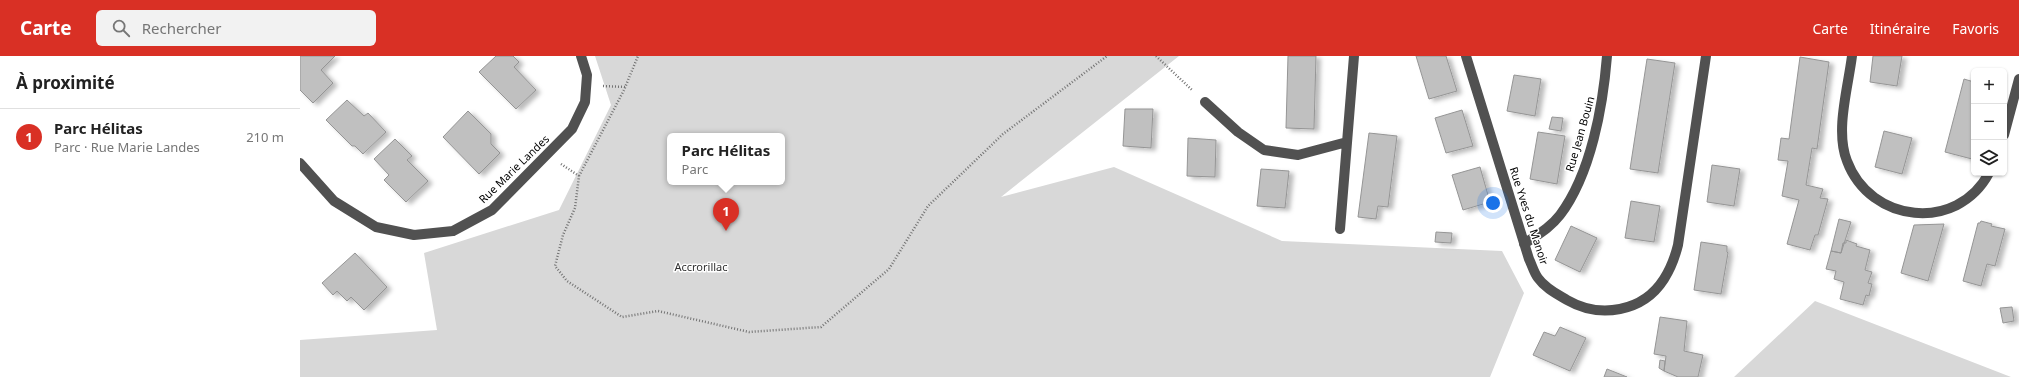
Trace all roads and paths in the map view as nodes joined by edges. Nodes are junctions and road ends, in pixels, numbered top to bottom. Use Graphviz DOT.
graph roads {
  1 [pos="581,56"];
  2 [pos="638,56"];
  3 [pos="1107,56"];
  4 [pos="1156,56"];
  5 [pos="1354,56"];
  6 [pos="1466,56"];
  7 [pos="1607,56"];
  8 [pos="1706,56"];
  9 [pos="1852,56"];
  10 [pos="2019,79"];
  11 [pos="587,84"];
  12 [pos="625,87"];
  13 [pos="1205,102"];
  14 [pos="2007,124"];
  15 [pos="1347,142"];
  16 [pos="548,155"];
  17 [pos="300,163"];
  18 [pos="579,176"];
  19 [pos="1987,176"];
  20 [pos="1340,229"];
  21 [pos="1524,244"];
  1 -- 11 [label="street, Rue Marie Landes"];
  2 -- 12 [label="path"];
  3 -- 18 [label="path"];
  4 -- 13 [label="path"];
  5 -- 15 [label="street"];
  6 -- 21 [label="street, Rue Yves du Manoir"];
  7 -- 21 [label="street, Rue Jean Bouin"];
  8 -- 21 [label="street, Rue Yves du Manoir"];
  9 -- 19 [label="street"];
  10 -- 14 [label="street"];
  11 -- 12 [label="path"];
  11 -- 16 [label="street, Rue Marie Landes"];
  12 -- 18 [label="path"];
  13 -- 15 [label="street"];
  15 -- 20 [label="street"];
  16 -- 17 [label="street, Rue Marie Landes"];
  16 -- 18 [label="path"];
}
